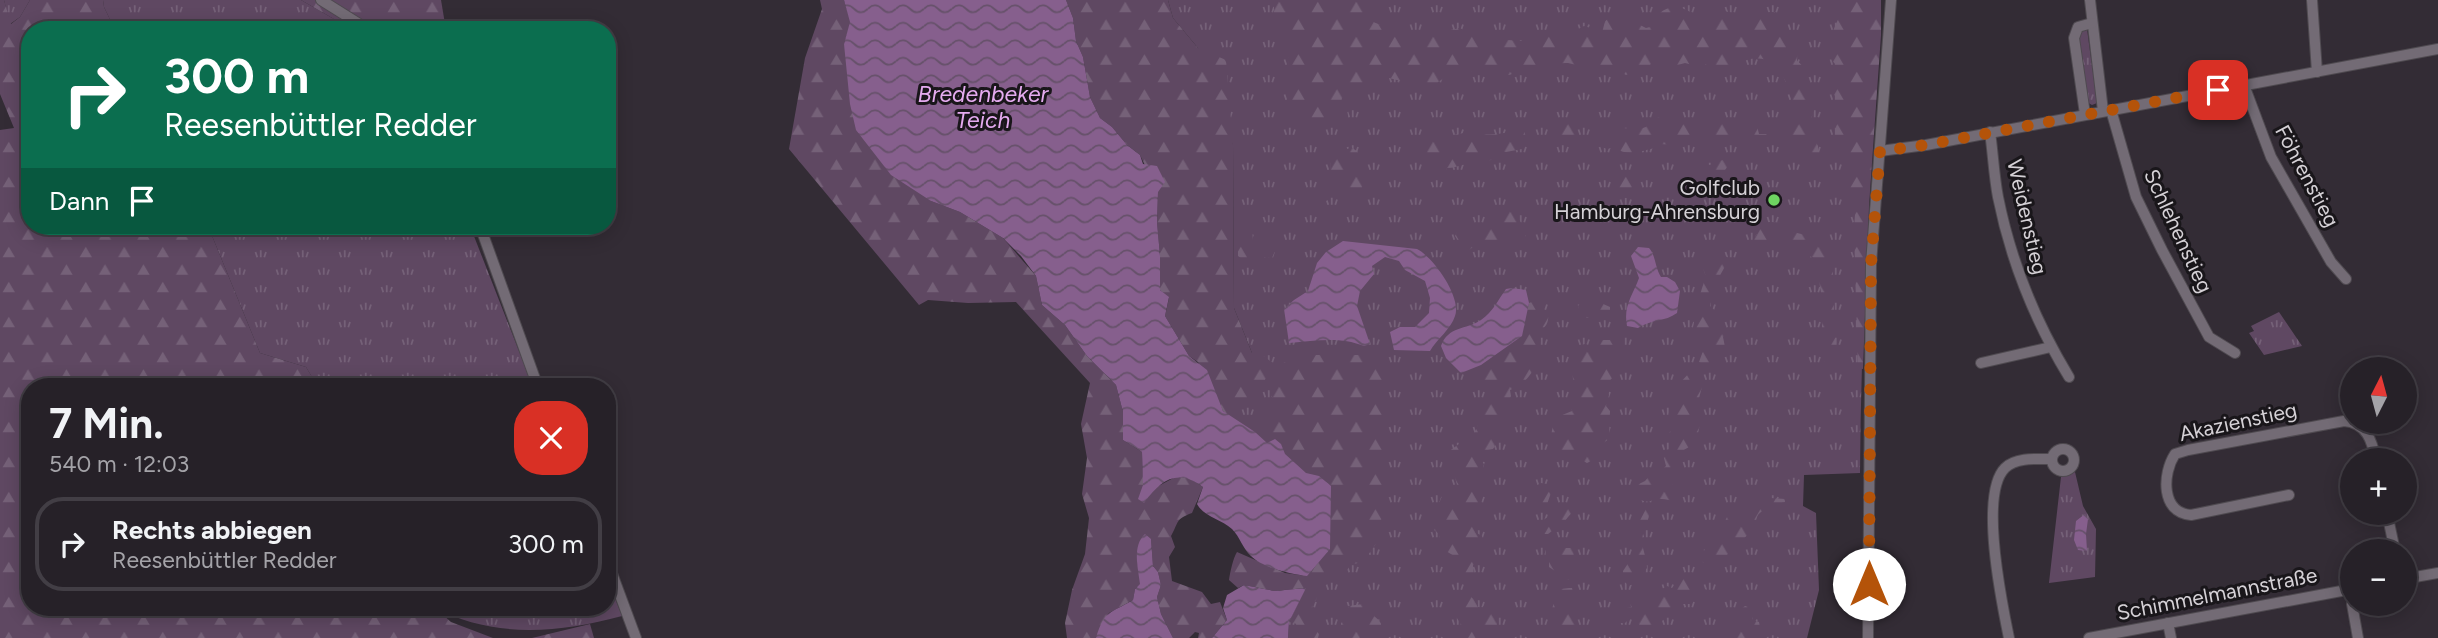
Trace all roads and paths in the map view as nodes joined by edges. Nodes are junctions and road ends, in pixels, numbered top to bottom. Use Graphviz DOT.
graph roads {
  1 [pos="321,0"];
  2 [pos="1891,0"];
  3 [pos="2090,0"];
  4 [pos="2312,0"];
  5 [pos="355,21"];
  6 [pos="2092,23"];
  7 [pos="2438,49"];
  8 [pos="2317,72"];
  9 [pos="2245,85"];
  10 [pos="2107,110"];
  11 [pos="2085,114"];
  12 [pos="1990,132"];
  13 [pos="1880,151"];
  14 [pos="483,235"];
  15 [pos="2346,279"];
  16 [pos="2051,347"];
  17 [pos="2235,353"];
  18 [pos="1981,363"];
  19 [pos="2069,377"];
  20 [pos="535,378"];
  21 [pos="2373,448"];
  22 [pos="2052,459"];
  23 [pos="2289,495"];
  24 [pos="2438,573"];
  25 [pos="2417,577"];
  26 [pos="616,584"];
  27 [pos="2340,591"];
  28 [pos="2354,616"];
  29 [pos="2168,623"];
  30 [pos="636,638"];
  31 [pos="1868,638"];
  32 [pos="2009,638"];
  33 [pos="2089,638"];
  34 [pos="2171,638"];
  35 [pos="2358,638"];
  1 -- 5 [label="street"];
  2 -- 13 [label="street"];
  3 -- 6 [label="street, Schlehenstieg"];
  4 -- 8 [label="street"];
  6 -- 10 [label="street, Schlehenstieg"];
  6 -- 11 [label="street"];
  7 -- 8 [label="street"];
  8 -- 9 [label="street"];
  9 -- 10 [label="street"];
  9 -- 15 [label="street, Föhrenstieg"];
  10 -- 11 [label="street"];
  10 -- 17 [label="street, Schlehenstieg"];
  11 -- 12 [label="street"];
  12 -- 13 [label="street"];
  12 -- 16 [label="street, Weidenstieg"];
  13 -- 31 [label="street"];
  14 -- 20 [label="street"];
  16 -- 18 [label="street"];
  16 -- 19 [label="street, Weidenstieg"];
  21 -- 23 [label="street, Akazienstieg"];
  22 -- 32 [label="street"];
  24 -- 25 [label="street"];
  26 -- 30 [label="street"];
  27 -- 29 [label="street, Schimmelmannstraße"];
  28 -- 35 [label="street"];
  29 -- 33 [label="street, Schimmelmannstraße"];
  29 -- 34 [label="street"];
}
